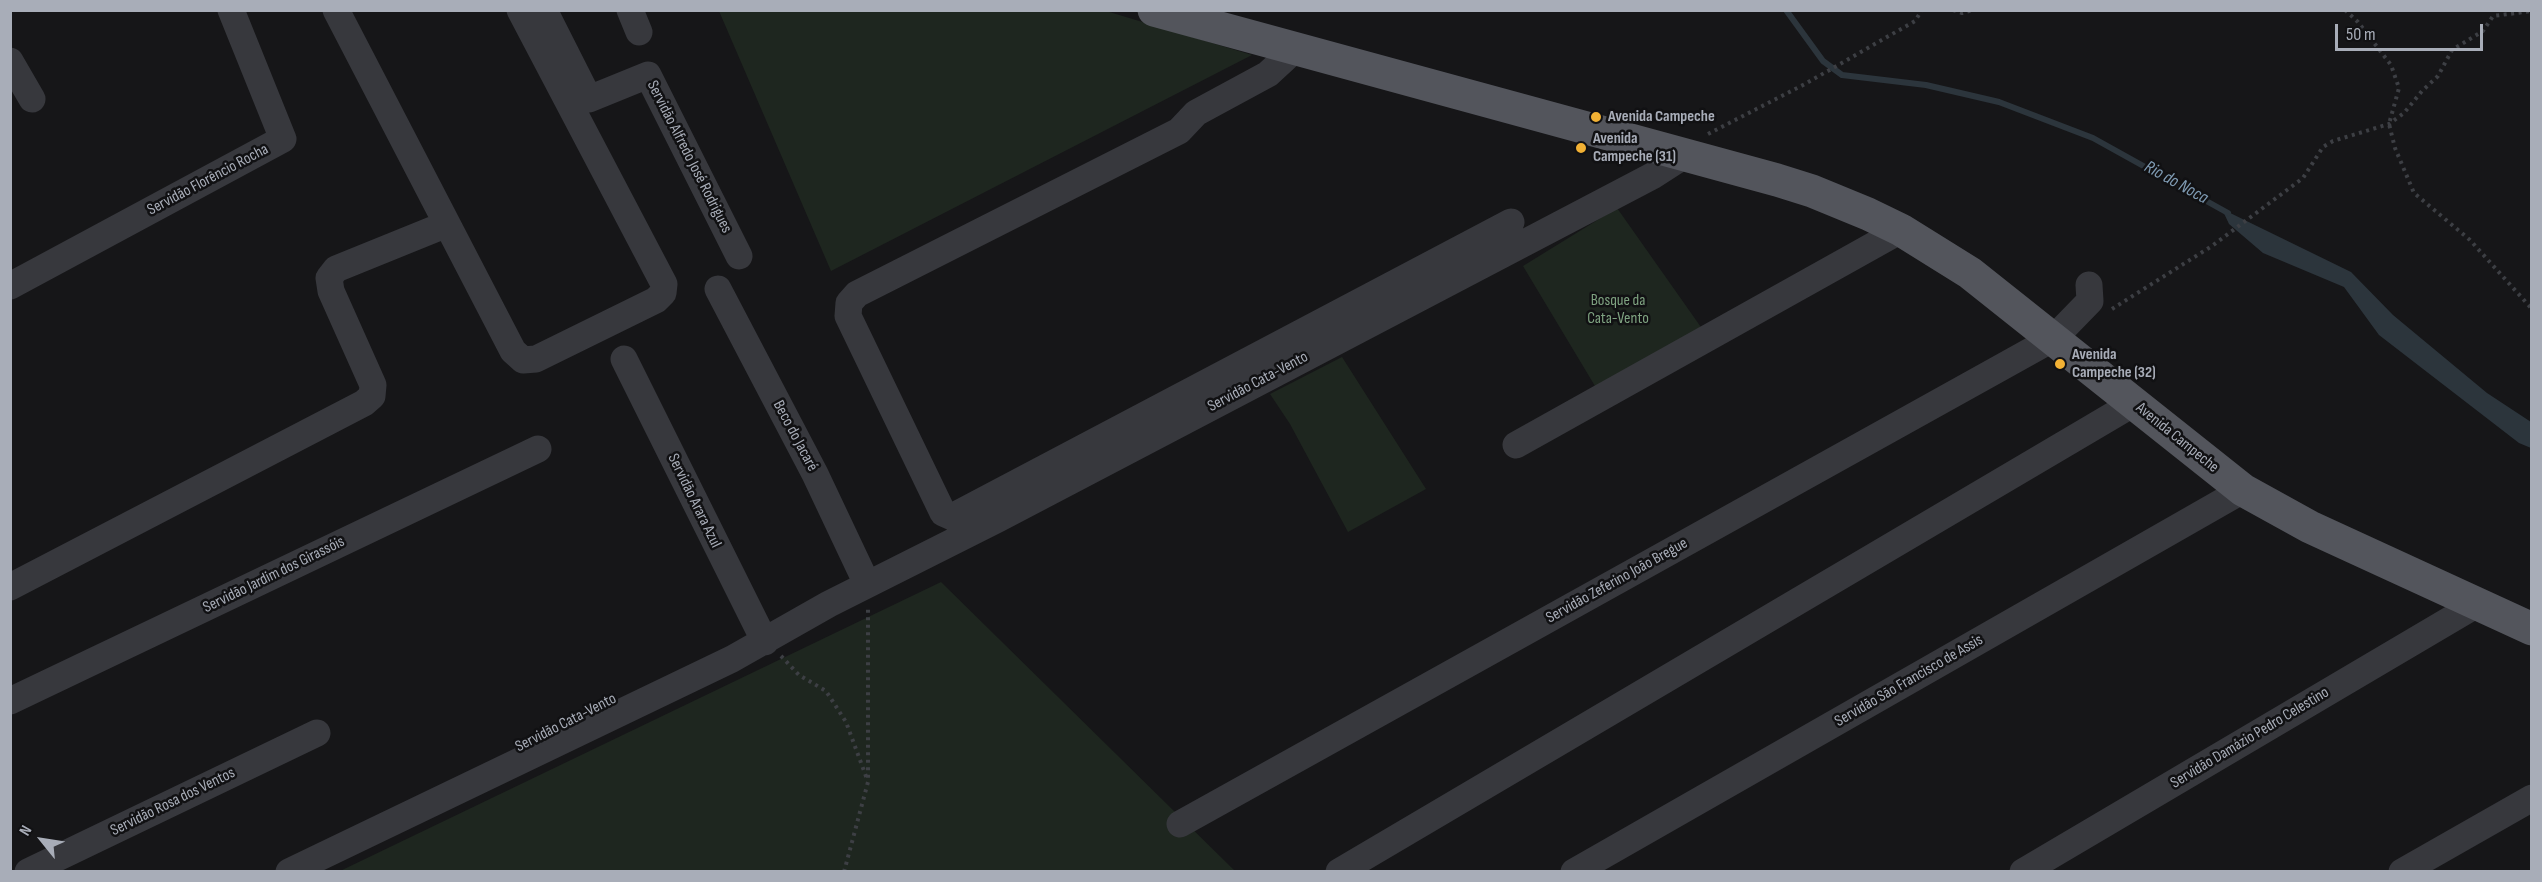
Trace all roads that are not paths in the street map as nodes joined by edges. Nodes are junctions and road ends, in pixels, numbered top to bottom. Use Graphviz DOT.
graph roads {
  1 [pos="231,10"];
  2 [pos="336,10"];
  3 [pos="520,10"];
  4 [pos="544,10"];
  5 [pos="1154,10"];
  6 [pos="1294,50"];
  7 [pos="10,61"];
  8 [pos="32,99"];
  9 [pos="1685,155"];
  10 [pos="1511,222"];
  11 [pos="447,224"];
  12 [pos="1900,230"];
  13 [pos="739,256"];
  14 [pos="2089,285"];
  15 [pos="10,286"];
  16 [pos="718,289"];
  17 [pos="2054,339"];
  18 [pos="624,359"];
  19 [pos="2134,403"];
  20 [pos="1140,431"];
  21 [pos="1516,445"];
  22 [pos="538,448"];
  23 [pos="2244,490"];
  24 [pos="867,584"];
  25 [pos="10,586"];
  26 [pos="2477,604"];
  27 [pos="2532,629"];
  28 [pos="761,635"];
  29 [pos="10,701"];
  30 [pos="317,733"];
  31 [pos="2532,798"];
  32 [pos="1180,824"];
  33 [pos="301,866"];
  34 [pos="28,872"];
  35 [pos="1339,872"];
  36 [pos="1574,872"];
  37 [pos="2023,872"];
  38 [pos="2402,872"];
  1 -- 15 [label="street, Servidão Florêncio Rocha"];
  2 -- 11 [label="street"];
  3 -- 11 [label="street"];
  4 -- 13 [label="street, Servidão Alfredo José Rodrigues"];
  5 -- 6 [label="main road, Avenida Campeche"];
  6 -- 9 [label="main road, Avenida Campeche"];
  6 -- 20 [label="street"];
  7 -- 8 [label="street"];
  9 -- 12 [label="main road, Avenida Campeche"];
  9 -- 20 [label="street, Servidão Cata-Vento"];
  10 -- 20 [label="street"];
  11 -- 25 [label="street"];
  12 -- 17 [label="main road, Avenida Campeche"];
  12 -- 21 [label="street"];
  14 -- 17 [label="street, Servidão Zeferino João Bregue"];
  16 -- 24 [label="street, Beco do Jacaré"];
  17 -- 19 [label="main road, Avenida Campeche"];
  17 -- 32 [label="street, Servidão Zeferino João Bregue"];
  18 -- 28 [label="street, Servidão Arara Azul"];
  19 -- 23 [label="main road, Avenida Campeche"];
  19 -- 35 [label="street"];
  20 -- 24 [label="street, Servidão Cata-Vento"];
  22 -- 29 [label="street, Servidão Jardim dos Girassóis"];
  23 -- 26 [label="main road, Avenida Campeche"];
  23 -- 36 [label="street, Servidão São Francisco de Assis"];
  24 -- 28 [label="street, Servidão Cata-Vento"];
  26 -- 27 [label="main road, Avenida Campeche"];
  26 -- 37 [label="street, Servidão Damázio Pedro Celestino"];
  28 -- 33 [label="street, Servidão Cata-Vento"];
  30 -- 34 [label="street, Servidão Rosa dos Ventos"];
  31 -- 38 [label="street"];
}
